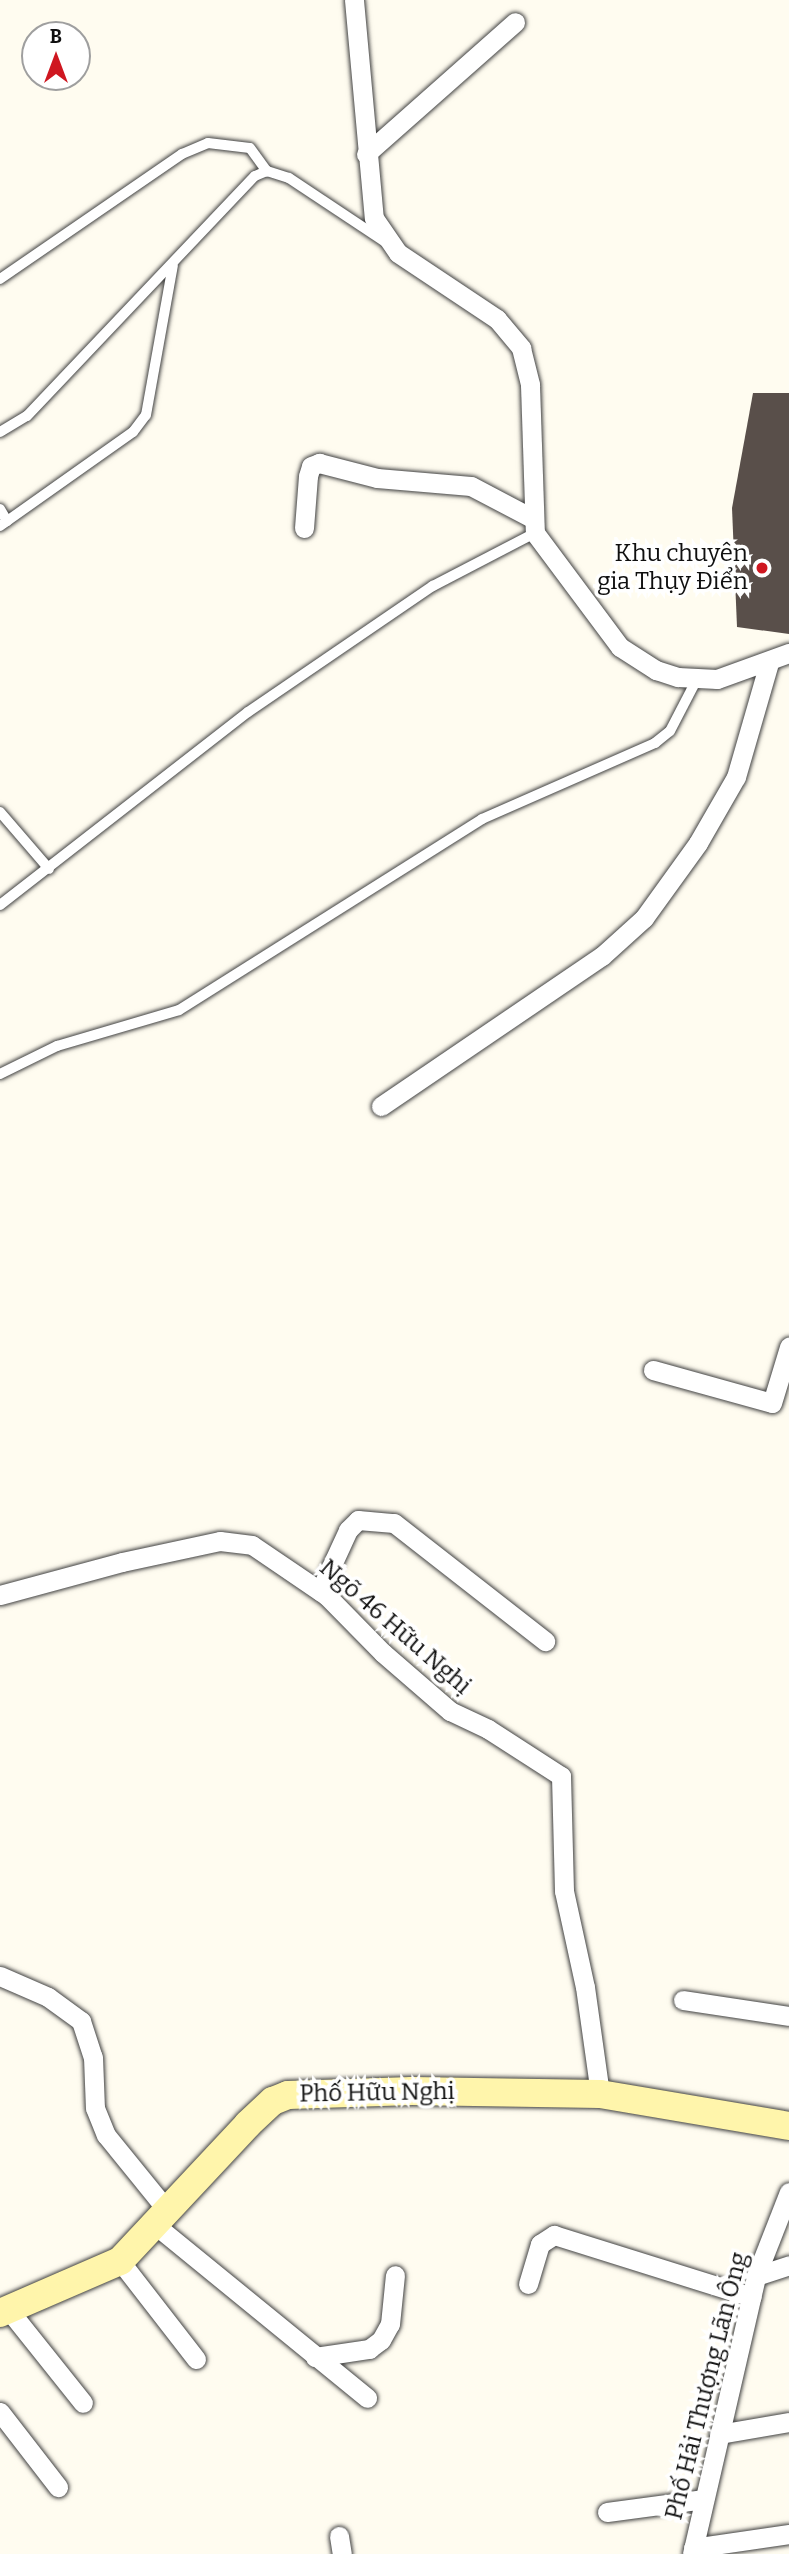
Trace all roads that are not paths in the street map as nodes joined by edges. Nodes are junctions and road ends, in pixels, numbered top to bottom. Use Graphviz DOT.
graph roads {
  1 [pos="354,0"];
  2 [pos="515,22"];
  3 [pos="366,154"];
  4 [pos="267,172"];
  5 [pos="387,243"];
  6 [pos="173,265"];
  7 [pos="0,279"];
  8 [pos="0,432"];
  9 [pos="0,509"];
  10 [pos="3,524"];
  11 [pos="533,526"];
  12 [pos="304,528"];
  13 [pos="789,653"];
  14 [pos="769,663"];
  15 [pos="697,679"];
  16 [pos="0,812"];
  17 [pos="49,869"];
  18 [pos="0,905"];
  19 [pos="0,1073"];
  20 [pos="381,1107"];
  21 [pos="789,1347"];
  22 [pos="653,1370"];
  23 [pos="320,1591"];
  24 [pos="0,1595"];
  25 [pos="545,1641"];
  26 [pos="0,1976"];
  27 [pos="683,2000"];
  28 [pos="789,2015"];
  29 [pos="600,2094"];
  30 [pos="789,2126"];
  31 [pos="789,2192"];
  32 [pos="160,2217"];
  33 [pos="120,2261"];
  34 [pos="789,2265"];
  35 [pos="396,2275"];
  36 [pos="756,2276"];
  37 [pos="527,2284"];
  38 [pos="751,2297"];
  39 [pos="4,2311"];
  40 [pos="316,2357"];
  41 [pos="196,2360"];
  42 [pos="366,2398"];
  43 [pos="83,2403"];
  44 [pos="0,2412"];
  45 [pos="789,2422"];
  46 [pos="719,2434"];
  47 [pos="58,2487"];
  48 [pos="704,2499"];
  49 [pos="607,2512"];
  50 [pos="789,2534"];
  51 [pos="692,2551"];
  1 -- 3 [label="street"];
  2 -- 3 [label="street"];
  3 -- 5 [label="street"];
  4 -- 5 [label="lane"];
  4 -- 6 [label="lane"];
  4 -- 7 [label="lane"];
  5 -- 11 [label="street"];
  6 -- 8 [label="lane"];
  6 -- 10 [label="lane"];
  9 -- 10 [label="lane"];
  11 -- 12 [label="street"];
  11 -- 15 [label="street"];
  11 -- 17 [label="lane"];
  13 -- 14 [label="street"];
  14 -- 15 [label="street"];
  14 -- 20 [label="street"];
  15 -- 19 [label="lane"];
  16 -- 17 [label="lane"];
  17 -- 18 [label="lane"];
  21 -- 22 [label="street"];
  23 -- 24 [label="street, Ngõ 46 Hữu Nghị"];
  23 -- 25 [label="street"];
  23 -- 29 [label="street, Ngõ 46 Hữu Nghị"];
  26 -- 32 [label="street"];
  27 -- 28 [label="street"];
  29 -- 30 [label="main road, Phố Hữu Nghị"];
  29 -- 32 [label="main road, Phố Hữu Nghị"];
  31 -- 36 [label="street, Phố Hải Thượng Lãn Ông"];
  32 -- 33 [label="main road, Phố Hữu Nghị"];
  32 -- 40 [label="street"];
  33 -- 39 [label="main road, Phố Hữu Nghị"];
  33 -- 41 [label="street"];
  34 -- 36 [label="street"];
  35 -- 40 [label="street"];
  36 -- 38 [label="street, Phố Hải Thượng Lãn Ông"];
  37 -- 38 [label="street"];
  38 -- 46 [label="street, Phố Hải Thượng Lãn Ông"];
  39 -- 43 [label="street"];
  40 -- 42 [label="street"];
  44 -- 47 [label="street"];
  45 -- 46 [label="street"];
  46 -- 48 [label="street, Phố Hải Thượng Lãn Ông"];
  48 -- 49 [label="street"];
  48 -- 51 [label="street, Phố Hải Thượng Lãn Ông"];
  50 -- 51 [label="street"];
}
